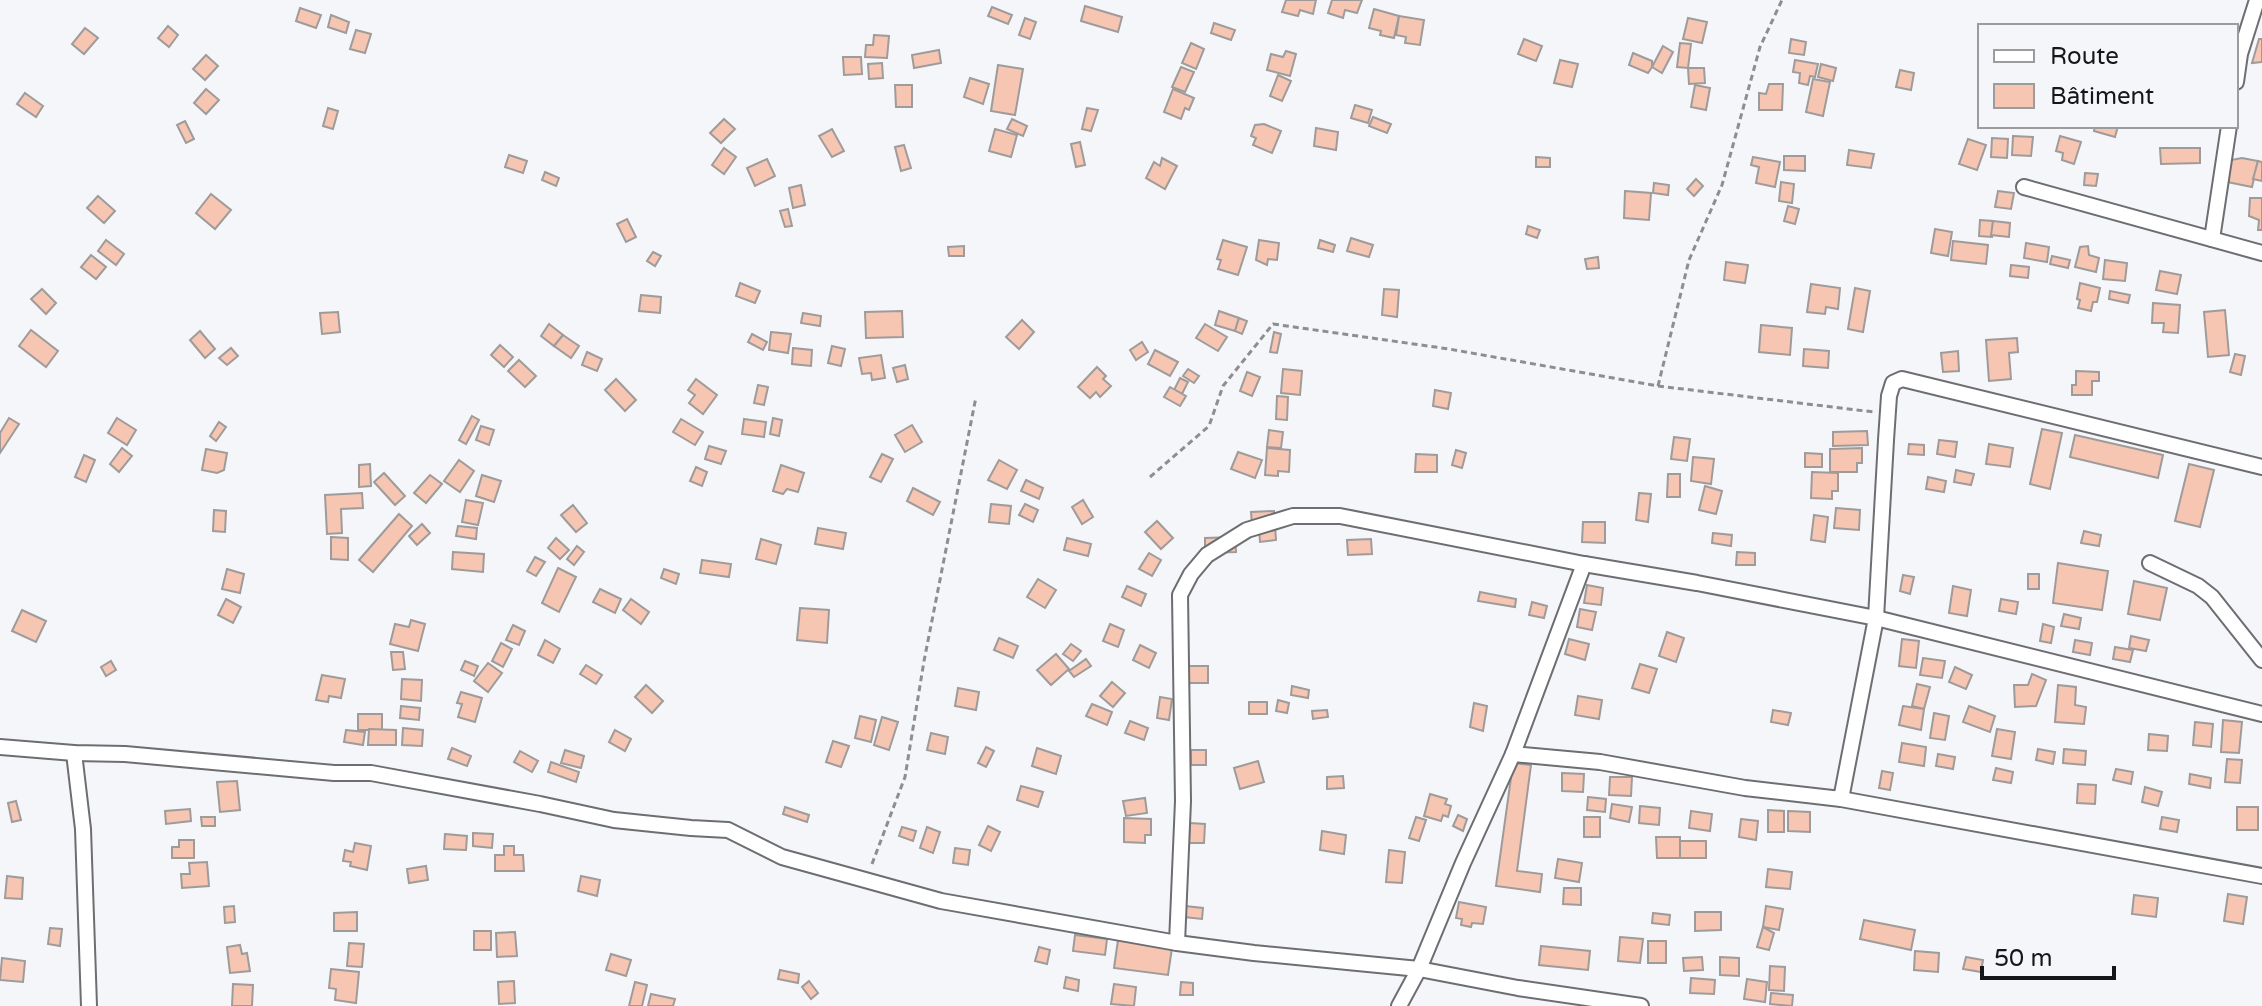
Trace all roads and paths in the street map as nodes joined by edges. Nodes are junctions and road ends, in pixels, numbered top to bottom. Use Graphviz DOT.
graph roads {
  1 [pos="1782,0"];
  2 [pos="2257,0"];
  3 [pos="2238,68"];
  4 [pos="2229,128"];
  5 [pos="2024,187"];
  6 [pos="2212,239"];
  7 [pos="2262,253"];
  8 [pos="1658,386"];
  9 [pos="976,397"];
  10 [pos="1888,413"];
  11 [pos="2262,467"];
  12 [pos="1150,477"];
  13 [pos="2150,563"];
  14 [pos="1584,564"];
  15 [pos="1876,618"];
  16 [pos="2262,660"];
  17 [pos="2262,714"];
  18 [pos="0,747"];
  19 [pos="74,753"];
  20 [pos="1513,754"];
  21 [pos="1841,799"];
  22 [pos="2262,876"];
  23 [pos="867,879"];
  24 [pos="1177,943"];
  25 [pos="1419,969"];
  26 [pos="89,1006"];
  27 [pos="1399,1006"];
  28 [pos="1641,1006"];
  1 -- 8 [label="path"];
  2 -- 3 [label="street"];
  4 -- 6 [label="street"];
  5 -- 6 [label="street"];
  6 -- 7 [label="street"];
  8 -- 10 [label="path"];
  8 -- 12 [label="path"];
  9 -- 23 [label="path"];
  10 -- 11 [label="street"];
  10 -- 15 [label="street"];
  13 -- 16 [label="street"];
  14 -- 15 [label="street"];
  14 -- 20 [label="street"];
  14 -- 24 [label="street"];
  15 -- 17 [label="street"];
  15 -- 21 [label="street"];
  18 -- 19 [label="street"];
  19 -- 23 [label="street"];
  19 -- 26 [label="street"];
  20 -- 21 [label="street"];
  20 -- 25 [label="street"];
  21 -- 22 [label="street"];
  23 -- 24 [label="street"];
  24 -- 25 [label="street"];
  25 -- 27 [label="street"];
  25 -- 28 [label="street"];
}
